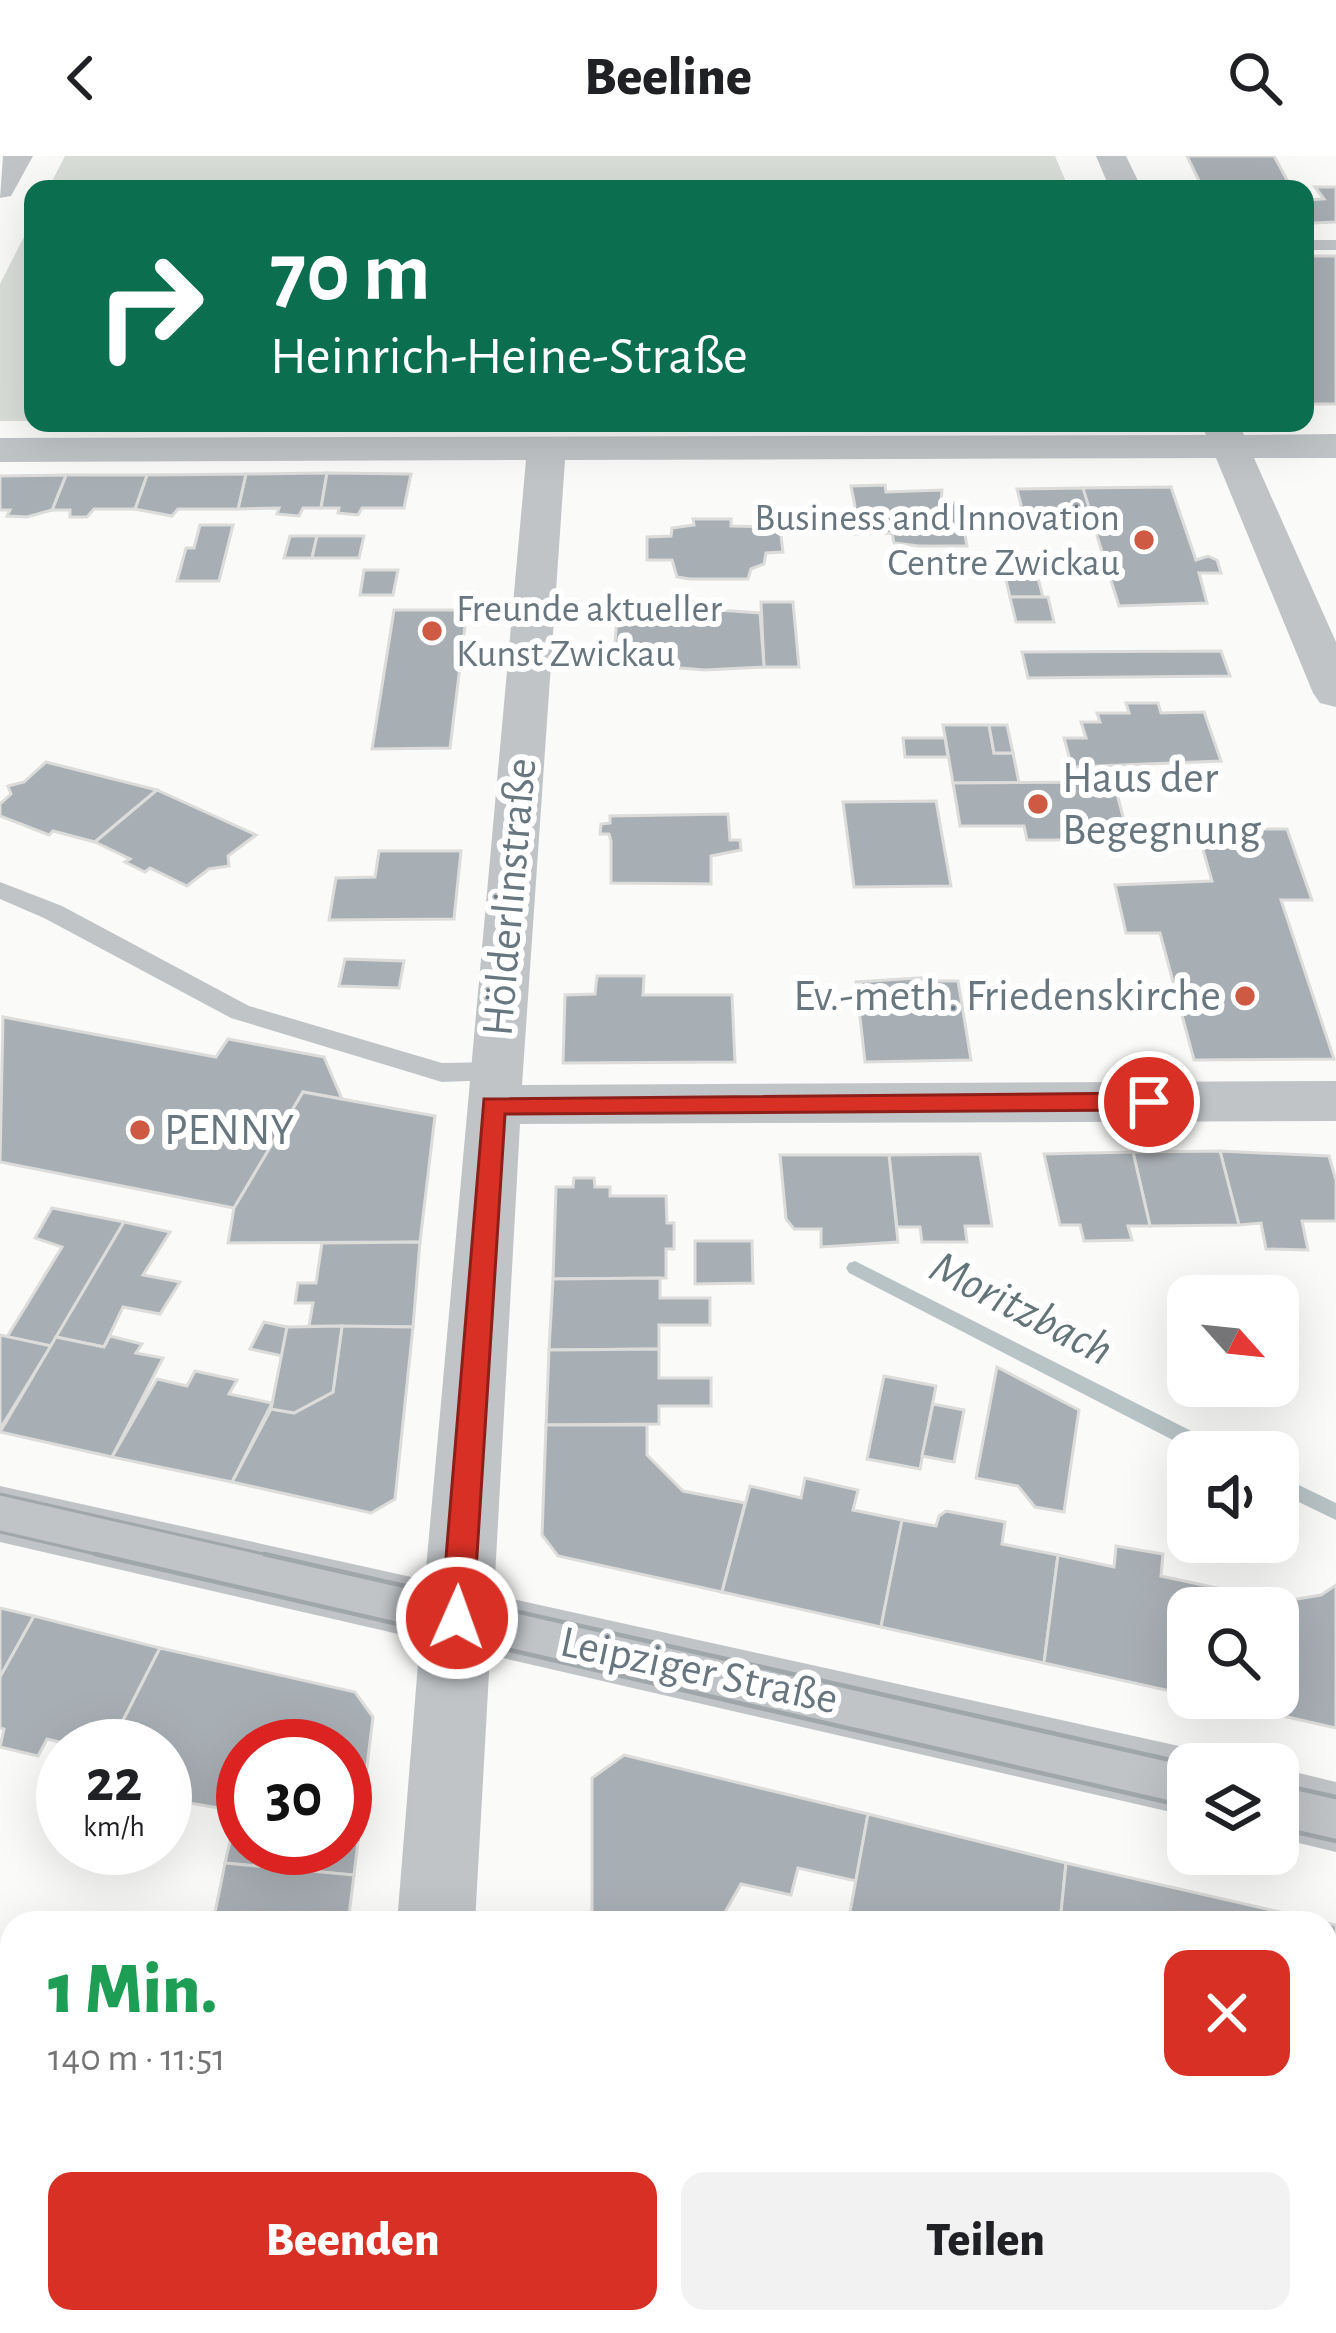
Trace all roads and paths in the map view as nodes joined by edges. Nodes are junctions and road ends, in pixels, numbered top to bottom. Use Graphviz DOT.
graph roads {
  1 [pos="18,156"];
  2 [pos="0,189"];
  3 [pos="1226,435"];
  4 [pos="548,446"];
  5 [pos="1336,446"];
  6 [pos="0,450"];
  7 [pos="1336,693"];
  8 [pos="0,890"];
  9 [pos="494,1088"];
  10 [pos="1336,1100"];
  11 [pos="0,1514"];
  12 [pos="457,1618"];
  13 [pos="1167,1777"];
  14 [pos="1299,1808"];
  15 [pos="1336,1817"];
  16 [pos="437,1911"];
  1 -- 2 [label="street"];
  3 -- 4 [label="street"];
  3 -- 5 [label="street"];
  3 -- 7 [label="street"];
  4 -- 6 [label="street"];
  4 -- 9 [label="street, Hölderlinstraße"];
  8 -- 9 [label="lane"];
  9 -- 10 [label="street"];
  9 -- 12 [label="street, Hölderlinstraße"];
  11 -- 12 [label="street, Leipziger Straße"];
  12 -- 13 [label="street, Leipziger Straße"];
  12 -- 16 [label="street, Hölderlinstraße"];
  14 -- 15 [label="street"];
}
